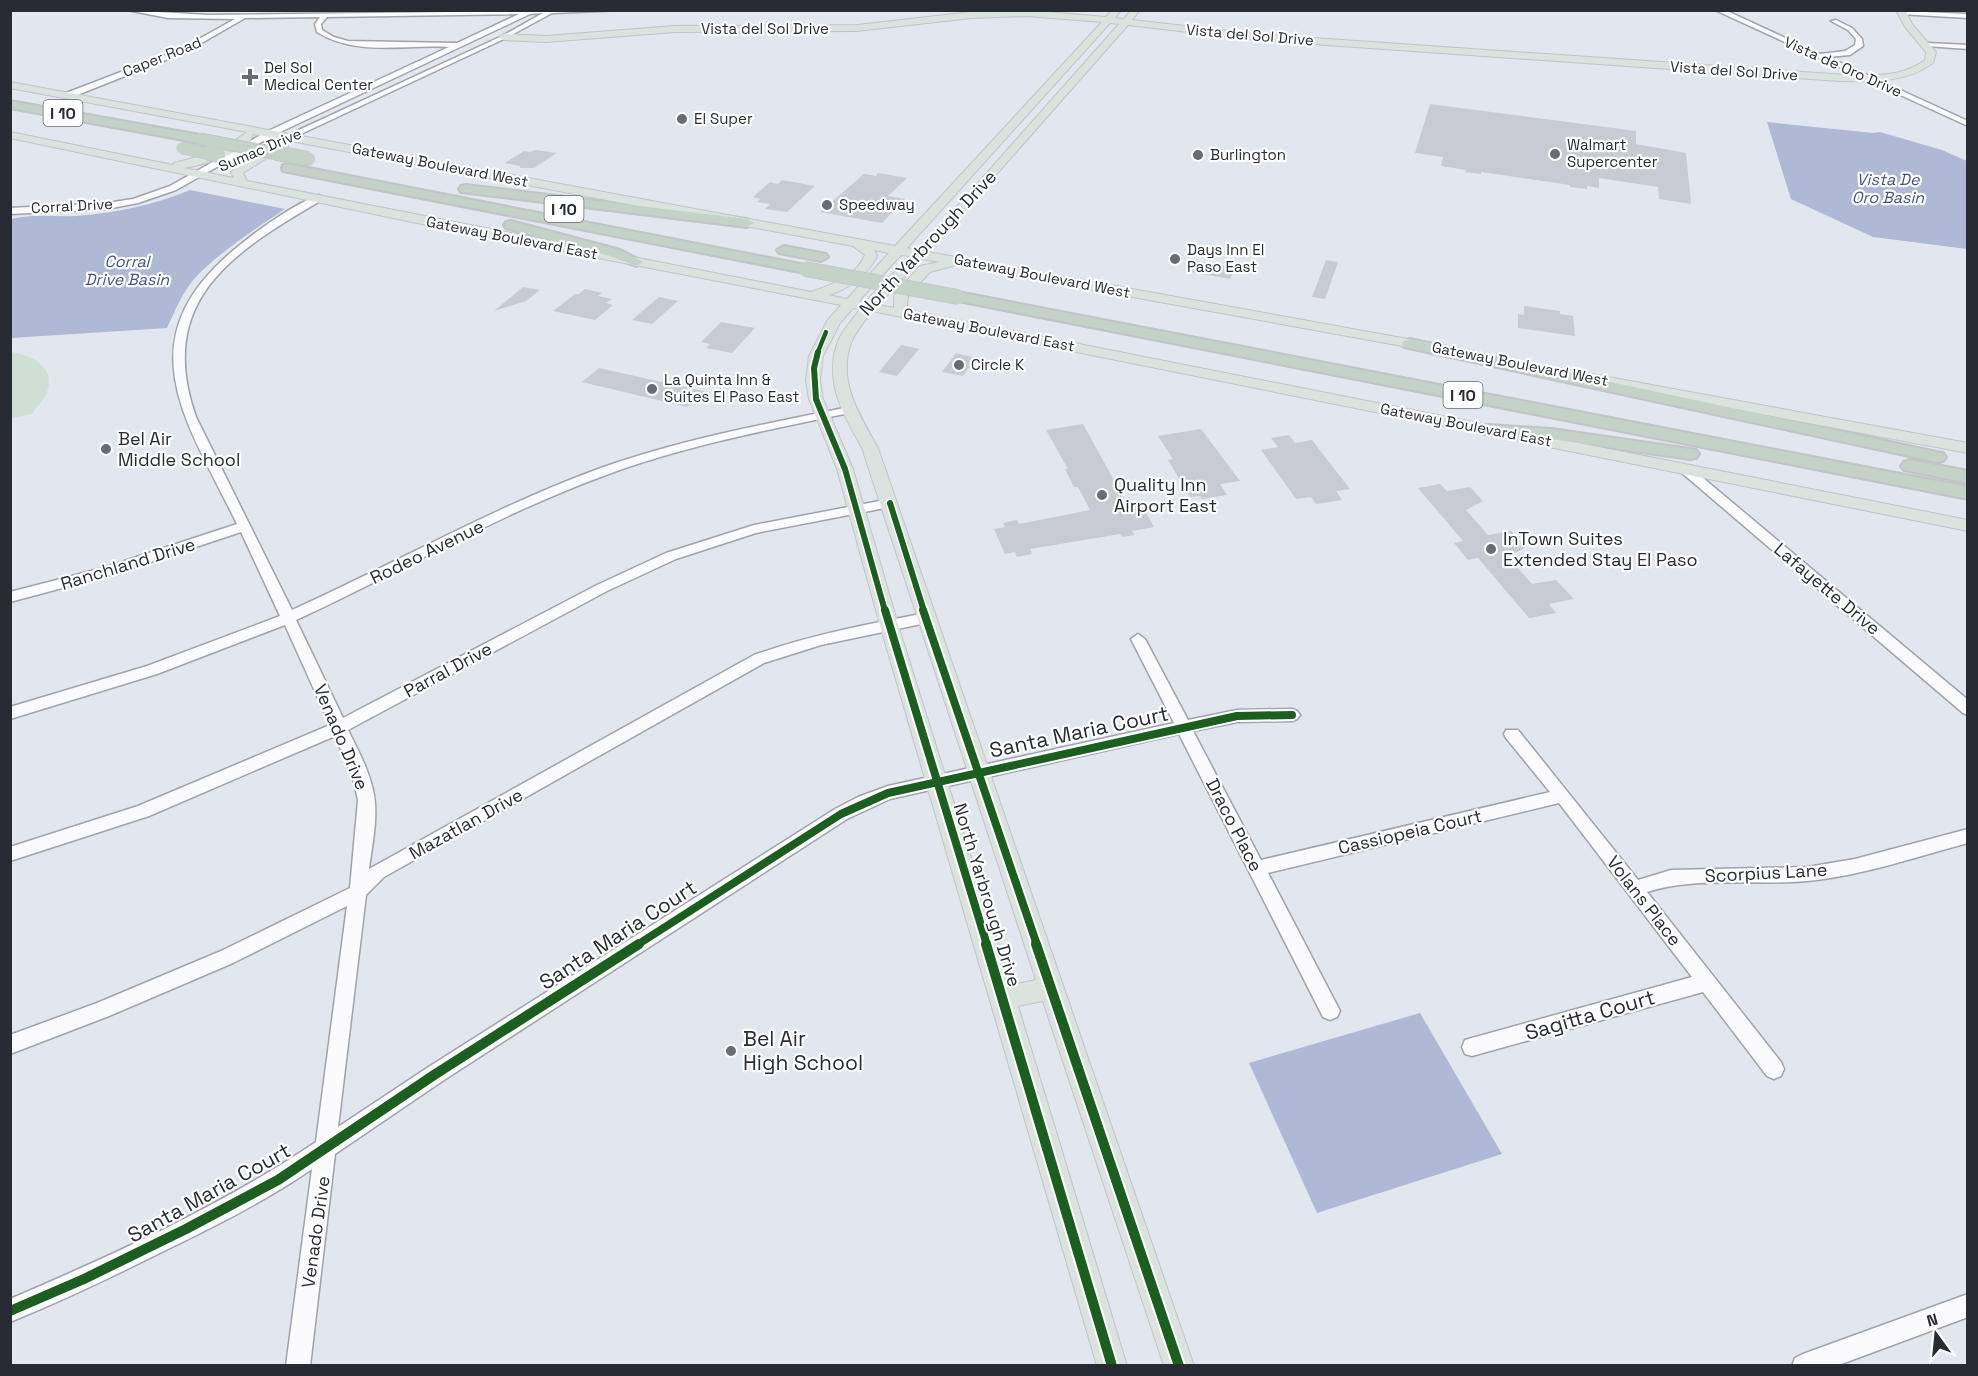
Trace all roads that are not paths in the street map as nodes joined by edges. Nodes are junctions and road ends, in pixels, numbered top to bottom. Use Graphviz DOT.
graph roads {
  1 [pos="130,10"];
  2 [pos="251,10"];
  3 [pos="620,10"];
  4 [pos="1117,10"];
  5 [pos="1137,10"];
  6 [pos="1718,10"];
  7 [pos="552,11"];
  8 [pos="530,12"];
  9 [pos="1901,12"];
  10 [pos="244,16"];
  11 [pos="324,16"];
  12 [pos="1968,16"];
  13 [pos="519,17"];
  14 [pos="1108,20"];
  15 [pos="1834,21"];
  16 [pos="1126,22"];
  17 [pos="504,37"];
  18 [pos="458,45"];
  19 [pos="1928,45"];
  20 [pos="1968,47"];
  21 [pos="1820,56"];
  22 [pos="426,60"];
  23 [pos="1869,79"];
  24 [pos="10,86"];
  25 [pos="69,95"];
  26 [pos="10,104"];
  27 [pos="10,115"];
  28 [pos="115,123"];
  29 [pos="1968,124"];
  30 [pos="1014,125"];
  31 [pos="1032,128"];
  32 [pos="247,129"];
  33 [pos="271,133"];
  34 [pos="10,135"];
  35 [pos="292,137"];
  36 [pos="316,141"];
  37 [pos="158,165"];
  38 [pos="201,174"];
  39 [pos="242,182"];
  40 [pos="375,184"];
  41 [pos="450,188"];
  42 [pos="319,198"];
  43 [pos="10,211"];
  44 [pos="747,223"];
  45 [pos="921,228"];
  46 [pos="940,232"];
  47 [pos="705,235"];
  48 [pos="860,243"];
  49 [pos="775,248"];
  50 [pos="901,250"];
  51 [pos="920,254"];
  52 [pos="636,262"];
  53 [pos="963,262"];
  54 [pos="791,292"];
  55 [pos="807,295"];
  56 [pos="850,303"];
  57 [pos="868,307"];
  58 [pos="916,316"];
  59 [pos="826,332"];
  60 [pos="844,342"];
  61 [pos="1410,344"];
  62 [pos="849,410"];
  63 [pos="822,416"];
  64 [pos="1489,430"];
  65 [pos="1968,448"];
  66 [pos="1968,463"];
  67 [pos="1686,470"];
  68 [pos="1968,477"];
  69 [pos="1968,493"];
  70 [pos="890,503"];
  71 [pos="1968,504"];
  72 [pos="856,509"];
  73 [pos="244,526"];
  74 [pos="1968,526"];
  75 [pos="10,597"];
  76 [pos="289,618"];
  77 [pos="926,618"];
  78 [pos="889,625"];
  79 [pos="1138,639"];
  80 [pos="1968,709"];
  81 [pos="10,713"];
  82 [pos="1292,715"];
  83 [pos="339,727"];
  84 [pos="1184,727"];
  85 [pos="1512,734"];
  86 [pos="979,772"];
  87 [pos="936,782"];
  88 [pos="1563,796"];
  89 [pos="1968,836"];
  90 [pos="10,854"];
  91 [pos="1256,868"];
  92 [pos="1635,888"];
  93 [pos="358,892"];
  94 [pos="1707,982"];
  95 [pos="1052,988"];
  96 [pos="1003,998"];
  97 [pos="1330,1011"];
  98 [pos="10,1045"];
  99 [pos="1472,1047"];
  100 [pos="1774,1069"];
  101 [pos="328,1146"];
  102 [pos="1968,1305"];
  103 [pos="10,1311"];
  104 [pos="298,1365"];
  105 [pos="1112,1365"];
  106 [pos="1179,1365"];
  107 [pos="1803,1365"];
  1 -- 10 [label="street"];
  2 -- 10 [label="street, Caper Road"];
  3 -- 7 [label="street"];
  4 -- 14 [label="main road, North Yarbrough Drive"];
  5 -- 16 [label="main road, North Yarbrough Drive"];
  6 -- 21 [label="street, Vista de Oro Drive"];
  7 -- 8 [label="street"];
  7 -- 17 [label="street, Sumac Drive"];
  8 -- 11 [label="street"];
  8 -- 13 [label="street, Sumac Drive"];
  9 -- 12 [label="street"];
  9 -- 19 [label="main road"];
  10 -- 11 [label="street"];
  10 -- 25 [label="street, Caper Road"];
  11 -- 18 [label="street"];
  13 -- 17 [label="street"];
  13 -- 18 [label="street, Sumac Drive"];
  14 -- 16 [label="main road, Vista del Sol Drive"];
  14 -- 17 [label="main road, Vista del Sol Drive"];
  14 -- 30 [label="main road, North Yarbrough Drive"];
  15 -- 21 [label="street"];
  16 -- 23 [label="main road, Vista del Sol Drive"];
  16 -- 31 [label="main road, North Yarbrough Drive"];
  17 -- 22 [label="street"];
  17 -- 35 [label="street, Sumac Drive"];
  18 -- 22 [label="street, Sumac Drive"];
  19 -- 20 [label="street"];
  19 -- 23 [label="main road, Vista del Sol Drive"];
  21 -- 23 [label="street, Vista de Oro Drive"];
  22 -- 33 [label="street, Sumac Drive"];
  23 -- 29 [label="street, Vista de Oro Drive"];
  24 -- 25 [label="main road, Gateway Boulevard West"];
  24 -- 28 [label="highway"];
  25 -- 32 [label="main road, Gateway Boulevard West"];
  26 -- 28 [label="highway, I 10"];
  27 -- 40 [label="highway, I 10, bridge"];
  28 -- 41 [label="highway, I 10, bridge"];
  30 -- 31 [label="main road"];
  30 -- 45 [label="main road, North Yarbrough Drive"];
  31 -- 46 [label="main road, North Yarbrough Drive"];
  32 -- 33 [label="main road, Gateway Boulevard West"];
  32 -- 37 [label="main road"];
  33 -- 35 [label="main road, Gateway Boulevard West"];
  33 -- 38 [label="street, Sumac Drive"];
  34 -- 37 [label="main road, Gateway Boulevard East"];
  35 -- 36 [label="main road, Gateway Boulevard West"];
  35 -- 38 [label="street, Sumac Drive"];
  36 -- 39 [label="main road"];
  36 -- 44 [label="main road, Gateway Boulevard West"];
  37 -- 38 [label="main road, Gateway Boulevard East"];
  38 -- 39 [label="main road, Gateway Boulevard East"];
  38 -- 43 [label="street, Corral Drive"];
  39 -- 42 [label="main road, Gateway Boulevard East"];
  40 -- 52 [label="highway"];
  40 -- 69 [label="highway, I 10, bridge"];
  41 -- 44 [label="highway"];
  41 -- 47 [label="highway, I 10"];
  42 -- 52 [label="main road, Gateway Boulevard East"];
  42 -- 73 [label="street, Venado Drive"];
  44 -- 48 [label="main road, Gateway Boulevard West"];
  45 -- 48 [label="main road"];
  45 -- 50 [label="main road, North Yarbrough Drive"];
  46 -- 51 [label="main road, North Yarbrough Drive"];
  46 -- 53 [label="main road"];
  48 -- 50 [label="main road, Gateway Boulevard West"];
  48 -- 55 [label="main road"];
  49 -- 68 [label="highway, I 10"];
  50 -- 51 [label="main road, Gateway Boulevard West"];
  50 -- 56 [label="main road, North Yarbrough Drive"];
  51 -- 53 [label="main road, Gateway Boulevard West"];
  51 -- 57 [label="main road, North Yarbrough Drive"];
  52 -- 54 [label="main road, Gateway Boulevard East"];
  53 -- 58 [label="main road"];
  53 -- 61 [label="main road, Gateway Boulevard West"];
  54 -- 55 [label="main road, Gateway Boulevard East"];
  54 -- 59 [label="main road"];
  55 -- 56 [label="main road, Gateway Boulevard East"];
  56 -- 57 [label="main road, Gateway Boulevard East"];
  56 -- 59 [label="main road, North Yarbrough Drive"];
  57 -- 58 [label="main road, Gateway Boulevard East"];
  57 -- 60 [label="main road, North Yarbrough Drive"];
  58 -- 60 [label="main road"];
  58 -- 64 [label="main road, Gateway Boulevard East"];
  59 -- 63 [label="main road, North Yarbrough Drive"];
  60 -- 62 [label="main road, North Yarbrough Drive"];
  61 -- 65 [label="main road, Gateway Boulevard West"];
  61 -- 66 [label="highway"];
  62 -- 63 [label="street, Rodeo Avenue"];
  62 -- 70 [label="main road, North Yarbrough Drive"];
  63 -- 72 [label="main road, North Yarbrough Drive"];
  63 -- 76 [label="street, Rodeo Avenue"];
  64 -- 67 [label="main road, Gateway Boulevard East"];
  64 -- 71 [label="highway"];
  67 -- 74 [label="main road, Gateway Boulevard East"];
  67 -- 80 [label="street, Lafayette Drive"];
  70 -- 72 [label="street, Parral Drive"];
  70 -- 77 [label="main road, North Yarbrough Drive"];
  72 -- 78 [label="main road, North Yarbrough Drive"];
  72 -- 83 [label="street, Parral Drive"];
  73 -- 75 [label="street, Ranchland Drive"];
  73 -- 76 [label="street, Venado Drive"];
  76 -- 81 [label="street, Rodeo Avenue"];
  76 -- 83 [label="street, Venado Drive"];
  77 -- 78 [label="street, Mazatlan Drive"];
  77 -- 86 [label="main road, North Yarbrough Drive"];
  78 -- 87 [label="main road, North Yarbrough Drive"];
  78 -- 93 [label="street, Mazatlan Drive"];
  79 -- 84 [label="street, Draco Place"];
  82 -- 84 [label="street, Santa Maria Court"];
  83 -- 90 [label="street, Parral Drive"];
  83 -- 93 [label="street, Venado Drive"];
  84 -- 86 [label="street, Santa Maria Court"];
  84 -- 91 [label="street, Draco Place"];
  85 -- 88 [label="street, Volans Place"];
  86 -- 87 [label="street, Santa Maria Court"];
  86 -- 95 [label="main road, North Yarbrough Drive"];
  87 -- 96 [label="main road, North Yarbrough Drive"];
  87 -- 101 [label="street, Santa Maria Court"];
  88 -- 91 [label="street, Cassiopeia Court"];
  88 -- 92 [label="street, Volans Place"];
  89 -- 92 [label="street, Scorpius Lane"];
  91 -- 97 [label="street, Draco Place"];
  92 -- 94 [label="street, Volans Place"];
  93 -- 98 [label="street, Mazatlan Drive"];
  93 -- 101 [label="street, Venado Drive"];
  94 -- 99 [label="street, Sagitta Court"];
  94 -- 100 [label="street, Volans Place"];
  95 -- 96 [label="main road"];
  95 -- 106 [label="main road, North Yarbrough Drive"];
  96 -- 105 [label="main road, North Yarbrough Drive"];
  101 -- 103 [label="street, Santa Maria Court"];
  101 -- 104 [label="street, Venado Drive"];
  102 -- 107 [label="street"];
}
